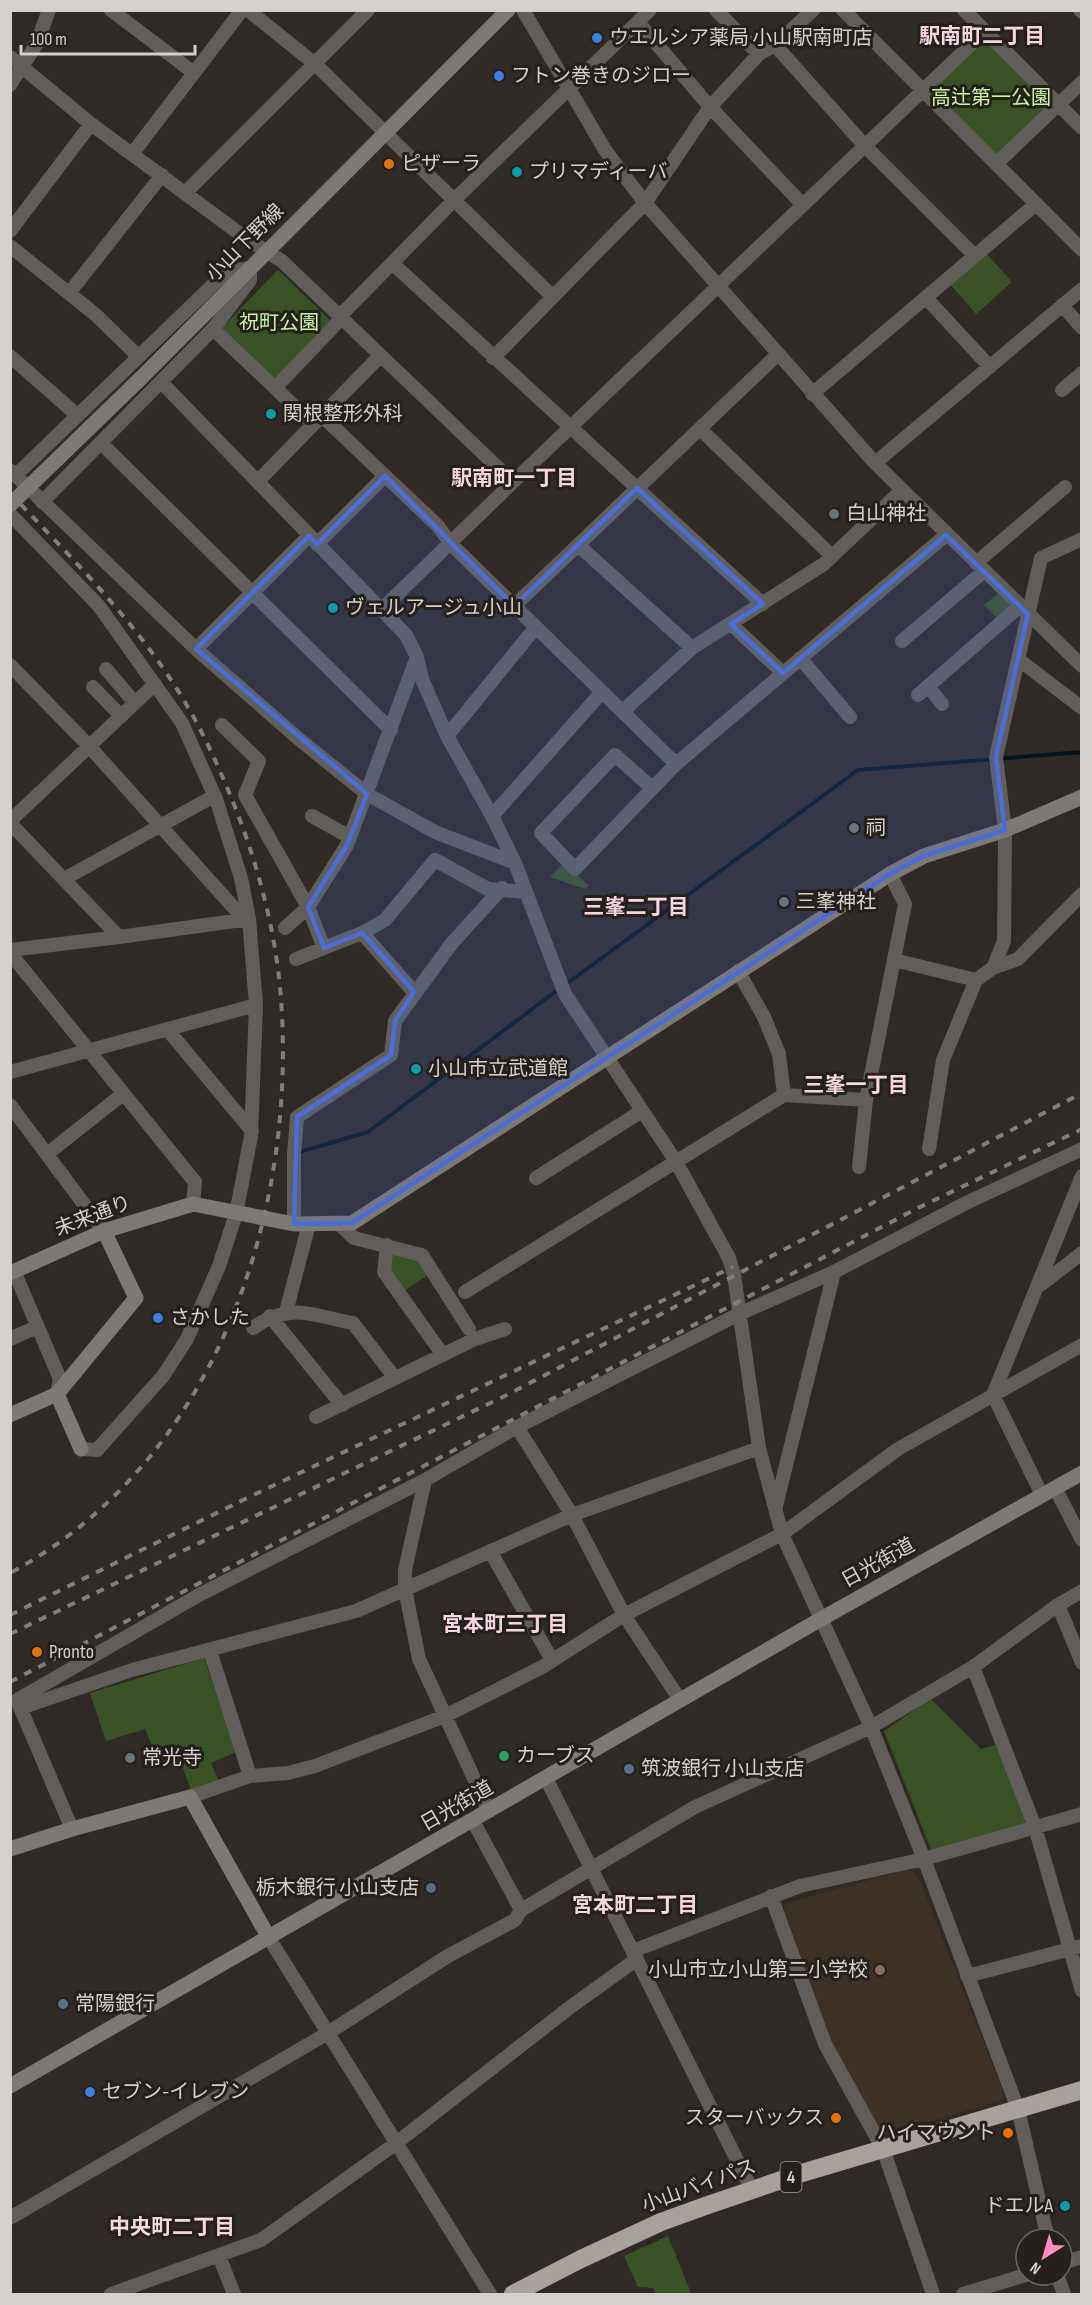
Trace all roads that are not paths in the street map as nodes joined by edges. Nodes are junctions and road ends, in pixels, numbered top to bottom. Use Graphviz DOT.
graph roads {
  1 [pos="50,10"];
  2 [pos="111,10"];
  3 [pos="242,10"];
  4 [pos="248,10"];
  5 [pos="368,10"];
  6 [pos="508,10"];
  7 [pos="523,10"];
  8 [pos="650,10"];
  9 [pos="716,10"];
  10 [pos="843,10"];
  11 [pos="964,10"];
  12 [pos="808,12"];
  13 [pos="638,22"];
  14 [pos="985,31"];
  15 [pos="775,45"];
  16 [pos="759,54"];
  17 [pos="10,57"];
  18 [pos="315,64"];
  19 [pos="23,68"];
  20 [pos="194,73"];
  21 [pos="1082,82"];
  22 [pos="10,85"];
  23 [pos="570,86"];
  24 [pos="924,91"];
  25 [pos="1059,105"];
  26 [pos="710,107"];
  27 [pos="91,124"];
  28 [pos="1082,128"];
  29 [pos="385,133"];
  30 [pos="865,146"];
  31 [pos="132,154"];
  32 [pos="996,164"];
  33 [pos="162,175"];
  34 [pos="186,192"];
  35 [pos="453,201"];
  36 [pos="645,203"];
  37 [pos="1036,204"];
  38 [pos="803,205"];
  39 [pos="10,231"];
  40 [pos="10,246"];
  41 [pos="1082,250"];
  42 [pos="266,251"];
  43 [pos="975,256"];
  44 [pos="393,263"];
  45 [pos="250,268"];
  46 [pos="718,286"];
  47 [pos="1082,289"];
  48 [pos="70,292"];
  49 [pos="553,297"];
  50 [pos="927,298"];
  51 [pos="1062,306"];
  52 [pos="340,316"];
  53 [pos="213,328"];
  54 [pos="1082,328"];
  55 [pos="777,355"];
  56 [pos="10,356"];
  57 [pos="138,356"];
  58 [pos="380,356"];
  59 [pos="493,358"];
  60 [pos="990,367"];
  61 [pos="1082,373"];
  62 [pos="162,383"];
  63 [pos="275,388"];
  64 [pos="1062,390"];
  65 [pos="812,394"];
  66 [pos="77,415"];
  67 [pos="317,420"];
  68 [pos="571,427"];
  69 [pos="700,429"];
  70 [pos="101,443"];
  71 [pos="875,463"];
  72 [pos="13,473"];
  73 [pos="385,476"];
  74 [pos="258,481"];
  75 [pos="513,482"];
  76 [pos="1065,487"];
  77 [pos="637,488"];
  78 [pos="901,491"];
  79 [pos="42,502"];
  80 [pos="10,506"];
  81 [pos="10,514"];
  82 [pos="16,529"];
  83 [pos="946,535"];
  84 [pos="1082,539"];
  85 [pos="313,540"];
  86 [pos="451,544"];
  87 [pos="578,545"];
  88 [pos="832,556"];
  89 [pos="980,567"];
  90 [pos="252,592"];
  91 [pos="763,604"];
  92 [pos="514,606"];
  93 [pos="381,610"];
  94 [pos="1024,610"];
  95 [pos="731,624"];
  96 [pos="536,627"];
  97 [pos="902,641"];
  98 [pos="692,648"];
  99 [pos="196,649"];
  100 [pos="417,657"];
  101 [pos="800,658"];
  102 [pos="1018,659"];
  103 [pos="10,665"];
  104 [pos="1081,665"];
  105 [pos="106,669"];
  106 [pos="783,673"];
  107 [pos="155,684"];
  108 [pos="93,687"];
  109 [pos="602,693"];
  110 [pos="135,703"];
  111 [pos="942,704"];
  112 [pos="1082,708"];
  113 [pos="624,711"];
  114 [pos="121,716"];
  115 [pos="850,717"];
  116 [pos="222,725"];
  117 [pos="391,730"];
  118 [pos="447,736"];
  119 [pos="89,746"];
  120 [pos="676,764"];
  121 [pos="652,788"];
  122 [pos="367,794"];
  123 [pos="214,796"];
  124 [pos="1082,797"];
  125 [pos="312,816"];
  126 [pos="492,816"];
  127 [pos="10,822"];
  128 [pos="160,826"];
  129 [pos="1005,830"];
  130 [pos="350,837"];
  131 [pos="515,863"];
  132 [pos="890,874"];
  133 [pos="64,879"];
  134 [pos="502,888"];
  135 [pos="526,892"];
  136 [pos="1082,894"];
  137 [pos="308,908"];
  138 [pos="249,919"];
  139 [pos="285,928"];
  140 [pos="362,933"];
  141 [pos="119,938"];
  142 [pos="324,948"];
  143 [pos="10,952"];
  144 [pos="296,959"];
  145 [pos="894,960"];
  146 [pos="993,968"];
  147 [pos="738,970"];
  148 [pos="976,980"];
  149 [pos="414,992"];
  150 [pos="256,1005"];
  151 [pos="167,1029"];
  152 [pos="87,1050"];
  153 [pos="607,1056"];
  154 [pos="10,1072"];
  155 [pos="123,1094"];
  156 [pos="784,1095"];
  157 [pos="866,1100"];
  158 [pos="10,1105"];
  159 [pos="642,1111"];
  160 [pos="252,1131"];
  161 [pos="929,1149"];
  162 [pos="1082,1149"];
  163 [pos="47,1154"];
  164 [pos="675,1160"];
  165 [pos="859,1167"];
  166 [pos="1082,1176"];
  167 [pos="536,1178"];
  168 [pos="193,1204"];
  169 [pos="236,1214"];
  170 [pos="302,1224"];
  171 [pos="340,1225"];
  172 [pos="104,1232"];
  173 [pos="387,1245"];
  174 [pos="1082,1253"];
  175 [pos="12,1272"];
  176 [pos="834,1272"];
  177 [pos="1038,1287"];
  178 [pos="465,1292"];
  179 [pos="285,1312"];
  180 [pos="739,1314"];
  181 [pos="270,1316"];
  182 [pos="37,1327"];
  183 [pos="253,1328"];
  184 [pos="469,1329"];
  185 [pos="505,1329"];
  186 [pos="10,1338"];
  187 [pos="1082,1345"];
  188 [pos="443,1355"];
  189 [pos="395,1378"];
  190 [pos="57,1394"];
  191 [pos="993,1395"];
  192 [pos="342,1405"];
  193 [pos="10,1415"];
  194 [pos="316,1417"];
  195 [pos="518,1427"];
  196 [pos="759,1448"];
  197 [pos="81,1449"];
  198 [pos="1082,1473"];
  199 [pos="425,1480"];
  200 [pos="1049,1492"];
  201 [pos="776,1506"];
  202 [pos="572,1515"];
  203 [pos="782,1534"];
  204 [pos="1082,1540"];
  205 [pos="490,1551"];
  206 [pos="405,1589"];
  207 [pos="1082,1591"];
  208 [pos="1058,1605"];
  209 [pos="624,1615"];
  210 [pos="821,1619"];
  211 [pos="210,1651"];
  212 [pos="552,1660"];
  213 [pos="1082,1663"];
  214 [pos="973,1667"];
  215 [pos="680,1700"];
  216 [pos="21,1708"];
  217 [pos="445,1716"];
  218 [pos="872,1727"];
  219 [pos="250,1776"];
  220 [pos="546,1778"];
  221 [pos="190,1797"];
  222 [pos="489,1811"];
  223 [pos="1082,1814"];
  224 [pos="473,1821"];
  225 [pos="1035,1827"];
  226 [pos="72,1829"];
  227 [pos="10,1850"];
  228 [pos="924,1859"];
  229 [pos="591,1867"];
  230 [pos="771,1896"];
  231 [pos="521,1910"];
  232 [pos="269,1938"];
  233 [pos="1076,1948"];
  234 [pos="635,1955"];
  235 [pos="967,1976"];
  236 [pos="1082,1991"];
  237 [pos="327,2033"];
  238 [pos="10,2086"];
  239 [pos="1082,2090"];
  240 [pos="1018,2109"];
  241 [pos="395,2144"];
  242 [pos="883,2150"];
  243 [pos="752,2190"];
  244 [pos="10,2218"];
  245 [pos="1045,2227"];
  246 [pos="219,2256"];
  247 [pos="1014,2279"];
  248 [pos="111,2295"];
  249 [pos="234,2295"];
  250 [pos="490,2295"];
  251 [pos="513,2295"];
  252 [pos="933,2295"];
  253 [pos="963,2295"];
  1 -- 19 [label="street"];
  2 -- 20 [label="street"];
  3 -- 20 [label="street"];
  4 -- 18 [label="street"];
  5 -- 18 [label="street"];
  6 -- 29 [label="main road, 小山下野線"];
  7 -- 23 [label="street"];
  8 -- 13 [label="street"];
  9 -- 16 [label="street"];
  10 -- 24 [label="street"];
  11 -- 14 [label="street"];
  12 -- 15 [label="street"];
  13 -- 23 [label="street"];
  13 -- 26 [label="street"];
  14 -- 24 [label="street"];
  14 -- 25 [label="street"];
  15 -- 16 [label="street"];
  15 -- 30 [label="street"];
  16 -- 26 [label="street"];
  17 -- 19 [label="street"];
  18 -- 29 [label="street"];
  18 -- 34 [label="street"];
  19 -- 22 [label="street"];
  19 -- 27 [label="street"];
  20 -- 31 [label="street"];
  21 -- 25 [label="street"];
  23 -- 35 [label="street"];
  23 -- 36 [label="street"];
  24 -- 30 [label="street"];
  24 -- 32 [label="street"];
  25 -- 28 [label="street"];
  25 -- 32 [label="street"];
  26 -- 36 [label="street"];
  26 -- 38 [label="street"];
  27 -- 31 [label="street"];
  27 -- 39 [label="street"];
  29 -- 35 [label="street"];
  29 -- 42 [label="main road, 小山下野線"];
  30 -- 38 [label="street"];
  30 -- 43 [label="street"];
  31 -- 33 [label="street"];
  32 -- 37 [label="street"];
  33 -- 34 [label="street"];
  33 -- 48 [label="street"];
  34 -- 42 [label="street"];
  35 -- 44 [label="street"];
  35 -- 49 [label="street"];
  36 -- 46 [label="street"];
  36 -- 49 [label="street"];
  37 -- 41 [label="street"];
  37 -- 43 [label="street"];
  38 -- 46 [label="street"];
  40 -- 48 [label="street"];
  42 -- 45 [label="main road, 小山下野線"];
  42 -- 52 [label="street"];
  43 -- 50 [label="street"];
  44 -- 52 [label="street"];
  44 -- 59 [label="street"];
  45 -- 53 [label="street"];
  45 -- 57 [label="street"];
  45 -- 80 [label="main road, 小山下野線, bridge"];
  46 -- 55 [label="street"];
  46 -- 68 [label="street"];
  47 -- 51 [label="street"];
  48 -- 57 [label="street"];
  49 -- 59 [label="street"];
  50 -- 60 [label="street"];
  50 -- 65 [label="street"];
  51 -- 54 [label="street"];
  51 -- 60 [label="street"];
  52 -- 58 [label="street"];
  52 -- 63 [label="street"];
  53 -- 62 [label="street"];
  53 -- 63 [label="street"];
  55 -- 65 [label="street"];
  55 -- 69 [label="street"];
  56 -- 66 [label="street"];
  57 -- 66 [label="street"];
  58 -- 67 [label="street"];
  58 -- 75 [label="street"];
  59 -- 68 [label="street"];
  60 -- 71 [label="street"];
  61 -- 64 [label="street"];
  62 -- 70 [label="street"];
  62 -- 74 [label="street"];
  63 -- 67 [label="street"];
  65 -- 71 [label="street"];
  66 -- 72 [label="street"];
  67 -- 73 [label="street"];
  67 -- 74 [label="street"];
  68 -- 75 [label="street"];
  68 -- 77 [label="street"];
  69 -- 77 [label="street"];
  69 -- 88 [label="street"];
  70 -- 79 [label="street"];
  70 -- 90 [label="street"];
  71 -- 78 [label="street"];
  72 -- 79 [label="street"];
  73 -- 85 [label="street"];
  73 -- 86 [label="street"];
  74 -- 85 [label="street"];
  75 -- 86 [label="street"];
  76 -- 89 [label="street"];
  77 -- 87 [label="street"];
  77 -- 91 [label="street"];
  78 -- 83 [label="street"];
  78 -- 88 [label="street"];
  79 -- 99 [label="street"];
  81 -- 82 [label="street"];
  82 -- 107 [label="street"];
  83 -- 89 [label="street"];
  83 -- 101 [label="street"];
  84 -- 94 [label="street"];
  85 -- 90 [label="street"];
  85 -- 93 [label="street"];
  86 -- 92 [label="street"];
  86 -- 93 [label="street"];
  87 -- 92 [label="street"];
  87 -- 98 [label="street"];
  88 -- 91 [label="street"];
  89 -- 94 [label="street"];
  89 -- 97 [label="street"];
  90 -- 99 [label="street"];
  90 -- 117 [label="street"];
  91 -- 95 [label="street"];
  92 -- 96 [label="street"];
  93 -- 100 [label="street"];
  94 -- 102 [label="street"];
  94 -- 104 [label="street"];
  94 -- 111 [label="street"];
  95 -- 98 [label="street"];
  95 -- 106 [label="street"];
  96 -- 109 [label="street"];
  96 -- 118 [label="street"];
  98 -- 113 [label="street"];
  99 -- 122 [label="street"];
  100 -- 117 [label="street"];
  100 -- 118 [label="street"];
  101 -- 106 [label="street"];
  101 -- 115 [label="street"];
  102 -- 112 [label="street"];
  102 -- 129 [label="street"];
  103 -- 119 [label="street"];
  105 -- 110 [label="street"];
  106 -- 120 [label="street"];
  107 -- 110 [label="street"];
  107 -- 123 [label="street"];
  108 -- 114 [label="street"];
  109 -- 113 [label="street"];
  109 -- 126 [label="street"];
  110 -- 114 [label="street"];
  113 -- 120 [label="street"];
  114 -- 119 [label="street"];
  116 -- 137 [label="street"];
  117 -- 122 [label="street"];
  118 -- 126 [label="street"];
  119 -- 127 [label="street"];
  119 -- 128 [label="street"];
  120 -- 121 [label="street"];
  121 -- 121 [label="street"];
  122 -- 130 [label="street"];
  122 -- 131 [label="street"];
  123 -- 128 [label="street"];
  123 -- 138 [label="street"];
  124 -- 129 [label="main road"];
  125 -- 130 [label="street"];
  126 -- 131 [label="street"];
  127 -- 133 [label="street"];
  128 -- 133 [label="street"];
  128 -- 138 [label="street"];
  129 -- 132 [label="main road"];
  129 -- 146 [label="street"];
  130 -- 137 [label="street"];
  131 -- 135 [label="street"];
  132 -- 145 [label="street"];
  132 -- 147 [label="main road"];
  133 -- 141 [label="street"];
  134 -- 135 [label="street"];
  134 -- 140 [label="street"];
  134 -- 149 [label="street"];
  135 -- 153 [label="street"];
  136 -- 146 [label="street"];
  137 -- 139 [label="street"];
  137 -- 142 [label="street"];
  138 -- 141 [label="street"];
  138 -- 150 [label="street"];
  140 -- 142 [label="street"];
  140 -- 149 [label="street"];
  141 -- 143 [label="street"];
  142 -- 144 [label="street"];
  143 -- 152 [label="street"];
  145 -- 148 [label="street"];
  145 -- 157 [label="street"];
  146 -- 148 [label="street"];
  147 -- 153 [label="main road"];
  147 -- 156 [label="street"];
  148 -- 161 [label="street"];
  149 -- 170 [label="street"];
  150 -- 151 [label="street"];
  150 -- 160 [label="street"];
  151 -- 152 [label="street"];
  151 -- 160 [label="street"];
  152 -- 154 [label="street"];
  152 -- 155 [label="street"];
  153 -- 159 [label="street"];
  153 -- 171 [label="main road"];
  155 -- 163 [label="street"];
  155 -- 168 [label="street"];
  156 -- 157 [label="street"];
  156 -- 164 [label="street"];
  157 -- 165 [label="street"];
  158 -- 163 [label="street"];
  159 -- 164 [label="street"];
  159 -- 167 [label="street"];
  160 -- 169 [label="street"];
  162 -- 176 [label="street"];
  163 -- 172 [label="street"];
  164 -- 178 [label="street"];
  164 -- 180 [label="street"];
  166 -- 177 [label="street"];
  168 -- 169 [label="main road"];
  168 -- 172 [label="main road, 未来通り"];
  169 -- 170 [label="main road"];
  169 -- 197 [label="street"];
  170 -- 171 [label="main road"];
  170 -- 179 [label="street"];
  171 -- 173 [label="street"];
  172 -- 175 [label="main road, 未来通り"];
  172 -- 190 [label="main road"];
  173 -- 184 [label="street"];
  173 -- 188 [label="street"];
  174 -- 177 [label="street"];
  175 -- 182 [label="street"];
  176 -- 180 [label="street"];
  176 -- 201 [label="street"];
  177 -- 191 [label="street"];
  179 -- 181 [label="street"];
  179 -- 189 [label="street"];
  180 -- 195 [label="street"];
  180 -- 196 [label="street"];
  181 -- 183 [label="street"];
  181 -- 192 [label="street"];
  182 -- 186 [label="street"];
  182 -- 190 [label="street"];
  185 -- 188 [label="street"];
  187 -- 191 [label="street"];
  188 -- 189 [label="street"];
  189 -- 192 [label="street"];
  190 -- 193 [label="main road"];
  190 -- 197 [label="main road"];
  191 -- 200 [label="street"];
  191 -- 203 [label="street"];
  192 -- 194 [label="street"];
  195 -- 199 [label="street"];
  195 -- 202 [label="street"];
  196 -- 201 [label="street"];
  196 -- 202 [label="street"];
  198 -- 200 [label="main road, 日光街道"];
  199 -- 206 [label="street"];
  199 -- 216 [label="street"];
  200 -- 204 [label="street"];
  200 -- 210 [label="main road, 日光街道"];
  201 -- 203 [label="street"];
  202 -- 205 [label="street"];
  202 -- 209 [label="street"];
  203 -- 209 [label="street"];
  203 -- 210 [label="street"];
  205 -- 206 [label="street"];
  205 -- 212 [label="street"];
  206 -- 211 [label="street"];
  206 -- 217 [label="street"];
  207 -- 208 [label="street"];
  208 -- 213 [label="street"];
  208 -- 214 [label="street"];
  209 -- 212 [label="street"];
  209 -- 215 [label="street"];
  210 -- 215 [label="main road, 日光街道"];
  210 -- 218 [label="street"];
  211 -- 216 [label="street"];
  211 -- 219 [label="street"];
  212 -- 217 [label="street"];
  214 -- 218 [label="street"];
  214 -- 225 [label="street"];
  215 -- 220 [label="main road, 日光街道"];
  216 -- 226 [label="street"];
  217 -- 219 [label="street"];
  217 -- 222 [label="street"];
  218 -- 228 [label="street"];
  218 -- 229 [label="street"];
  219 -- 221 [label="street"];
  220 -- 222 [label="main road, 日光街道"];
  220 -- 229 [label="street"];
  221 -- 226 [label="main road"];
  221 -- 232 [label="main road"];
  222 -- 224 [label="main road, 日光街道"];
  223 -- 225 [label="street"];
  224 -- 231 [label="street"];
  224 -- 232 [label="main road, 日光街道"];
  225 -- 228 [label="street"];
  225 -- 233 [label="street"];
  226 -- 227 [label="main road"];
  228 -- 230 [label="street"];
  228 -- 235 [label="street"];
  229 -- 231 [label="street"];
  229 -- 234 [label="street"];
  230 -- 234 [label="street"];
  230 -- 242 [label="street"];
  231 -- 237 [label="street"];
  232 -- 237 [label="street"];
  232 -- 238 [label="main road, 日光街道"];
  233 -- 235 [label="street"];
  233 -- 236 [label="street"];
  234 -- 241 [label="street"];
  234 -- 243 [label="street"];
  235 -- 240 [label="street"];
  237 -- 241 [label="street"];
  237 -- 244 [label="street"];
  239 -- 240 [label="highway, 小山バイパス / 4"];
  240 -- 242 [label="highway, 小山バイパス / 4"];
  240 -- 245 [label="street"];
  241 -- 246 [label="street"];
  241 -- 250 [label="street"];
  242 -- 243 [label="highway, 小山バイパス / 4"];
  242 -- 252 [label="street"];
  243 -- 251 [label="highway, 小山バイパス / 4"];
  246 -- 248 [label="street"];
  246 -- 249 [label="street"];
  247 -- 253 [label="street"];
}
